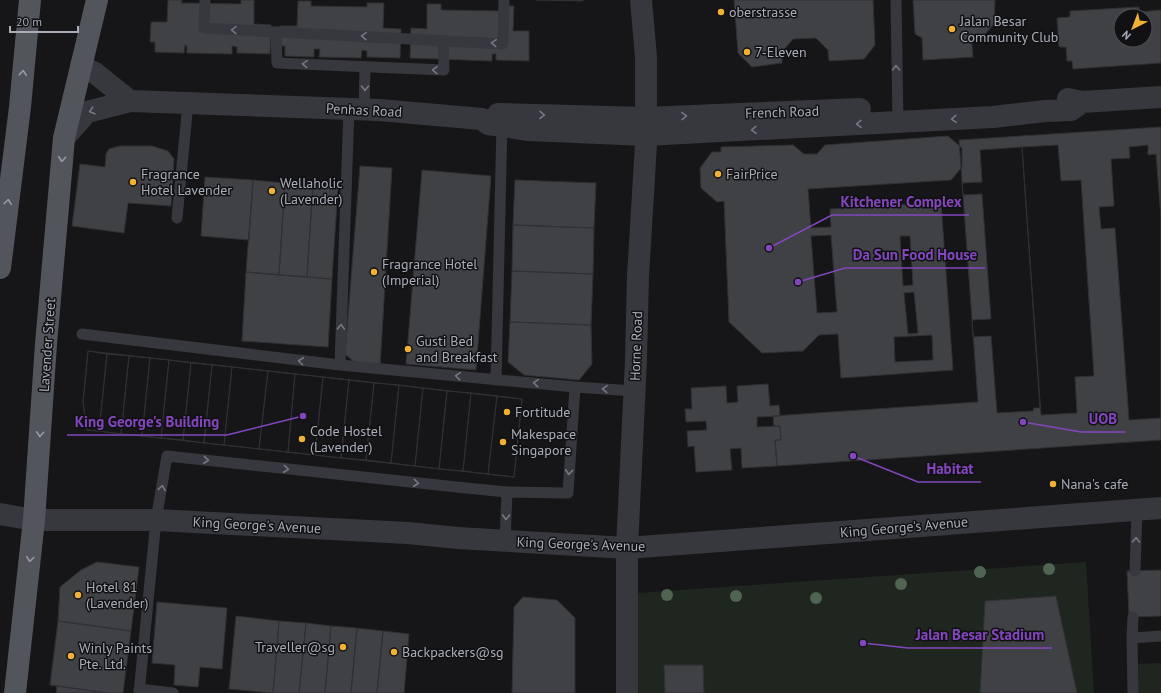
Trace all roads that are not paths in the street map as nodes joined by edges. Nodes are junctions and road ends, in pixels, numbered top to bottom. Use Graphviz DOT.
graph roads {
  1 [pos="30,0"];
  2 [pos="97,0"];
  3 [pos="205,0"];
  4 [pos="504,0"];
  5 [pos="641,0"];
  6 [pos="896,0"];
  7 [pos="276,32"];
  8 [pos="444,40"];
  9 [pos="81,66"];
  10 [pos="365,67"];
  11 [pos="1161,97"];
  12 [pos="130,101"];
  13 [pos="188,103"];
  14 [pos="356,109"];
  15 [pos="897,114"];
  16 [pos="496,120"];
  17 [pos="645,126"];
  18 [pos="595,133"];
  19 [pos="64,138"];
  20 [pos="177,218"];
  21 [pos="0,268"];
  22 [pos="82,334"];
  23 [pos="340,366"];
  24 [pos="496,380"];
  25 [pos="575,387"];
  26 [pos="634,391"];
  27 [pos="507,492"];
  28 [pos="1161,508"];
  29 [pos="1137,510"];
  30 [pos="0,514"];
  31 [pos="34,520"];
  32 [pos="156,520"];
  33 [pos="505,541"];
  34 [pos="627,548"];
  35 [pos="1135,570"];
  36 [pos="1133,617"];
  37 [pos="1161,636"];
  38 [pos="1132,638"];
  39 [pos="139,691"];
  40 [pos="15,693"];
  41 [pos="173,693"];
  42 [pos="627,693"];
  43 [pos="1134,693"];
  21 -- 1 [label="main road, one-way"];
  2 -- 9 [label="main road, Lavender Street"];
  7 -- 3 [label="lane, one-way"];
  4 -- 8 [label="lane, one-way"];
  5 -- 17 [label="street, Horne Road"];
  15 -- 6 [label="lane, one-way"];
  8 -- 7 [label="lane, one-way"];
  10 -- 7 [label="lane, one-way"];
  8 -- 10 [label="lane, one-way"];
  9 -- 12 [label="street"];
  9 -- 19 [label="main road, Lavender Street"];
  10 -- 14 [label="lane, one-way"];
  11 -- 15 [label="street, French Road"];
  12 -- 13 [label="street, Penhas Road"];
  12 -- 19 [label="street, Penhas Road, one-way"];
  13 -- 14 [label="street, Penhas Road"];
  13 -- 20 [label="lane"];
  14 -- 16 [label="street, Penhas Road"];
  23 -- 14 [label="lane, one-way"];
  15 -- 17 [label="street, French Road"];
  16 -- 17 [label="street, French Road, one-way"];
  16 -- 18 [label="street, Penhas Road"];
  16 -- 24 [label="lane"];
  17 -- 18 [label="street, French Road"];
  17 -- 26 [label="street, Horne Road"];
  19 -- 31 [label="main road, Lavender Street, one-way"];
  23 -- 22 [label="lane, one-way"];
  24 -- 23 [label="lane, one-way"];
  25 -- 24 [label="lane, one-way"];
  26 -- 25 [label="lane, one-way"];
  25 -- 27 [label="lane, one-way"];
  26 -- 34 [label="street, Horne Road"];
  32 -- 27 [label="lane, one-way"];
  27 -- 33 [label="lane, one-way"];
  28 -- 29 [label="street, King George's Avenue"];
  29 -- 34 [label="street, King George's Avenue"];
  35 -- 29 [label="lane, one-way"];
  30 -- 31 [label="street, King George's Avenue"];
  31 -- 32 [label="street, King George's Avenue"];
  31 -- 40 [label="main road, Lavender Street, one-way"];
  32 -- 33 [label="street, King George's Avenue"];
  32 -- 39 [label="lane"];
  33 -- 34 [label="street, King George's Avenue"];
  34 -- 42 [label="street, Horne Road"];
  36 -- 38 [label="lane"];
  37 -- 38 [label="lane"];
  38 -- 43 [label="lane"];
  39 -- 41 [label="lane"];
}
